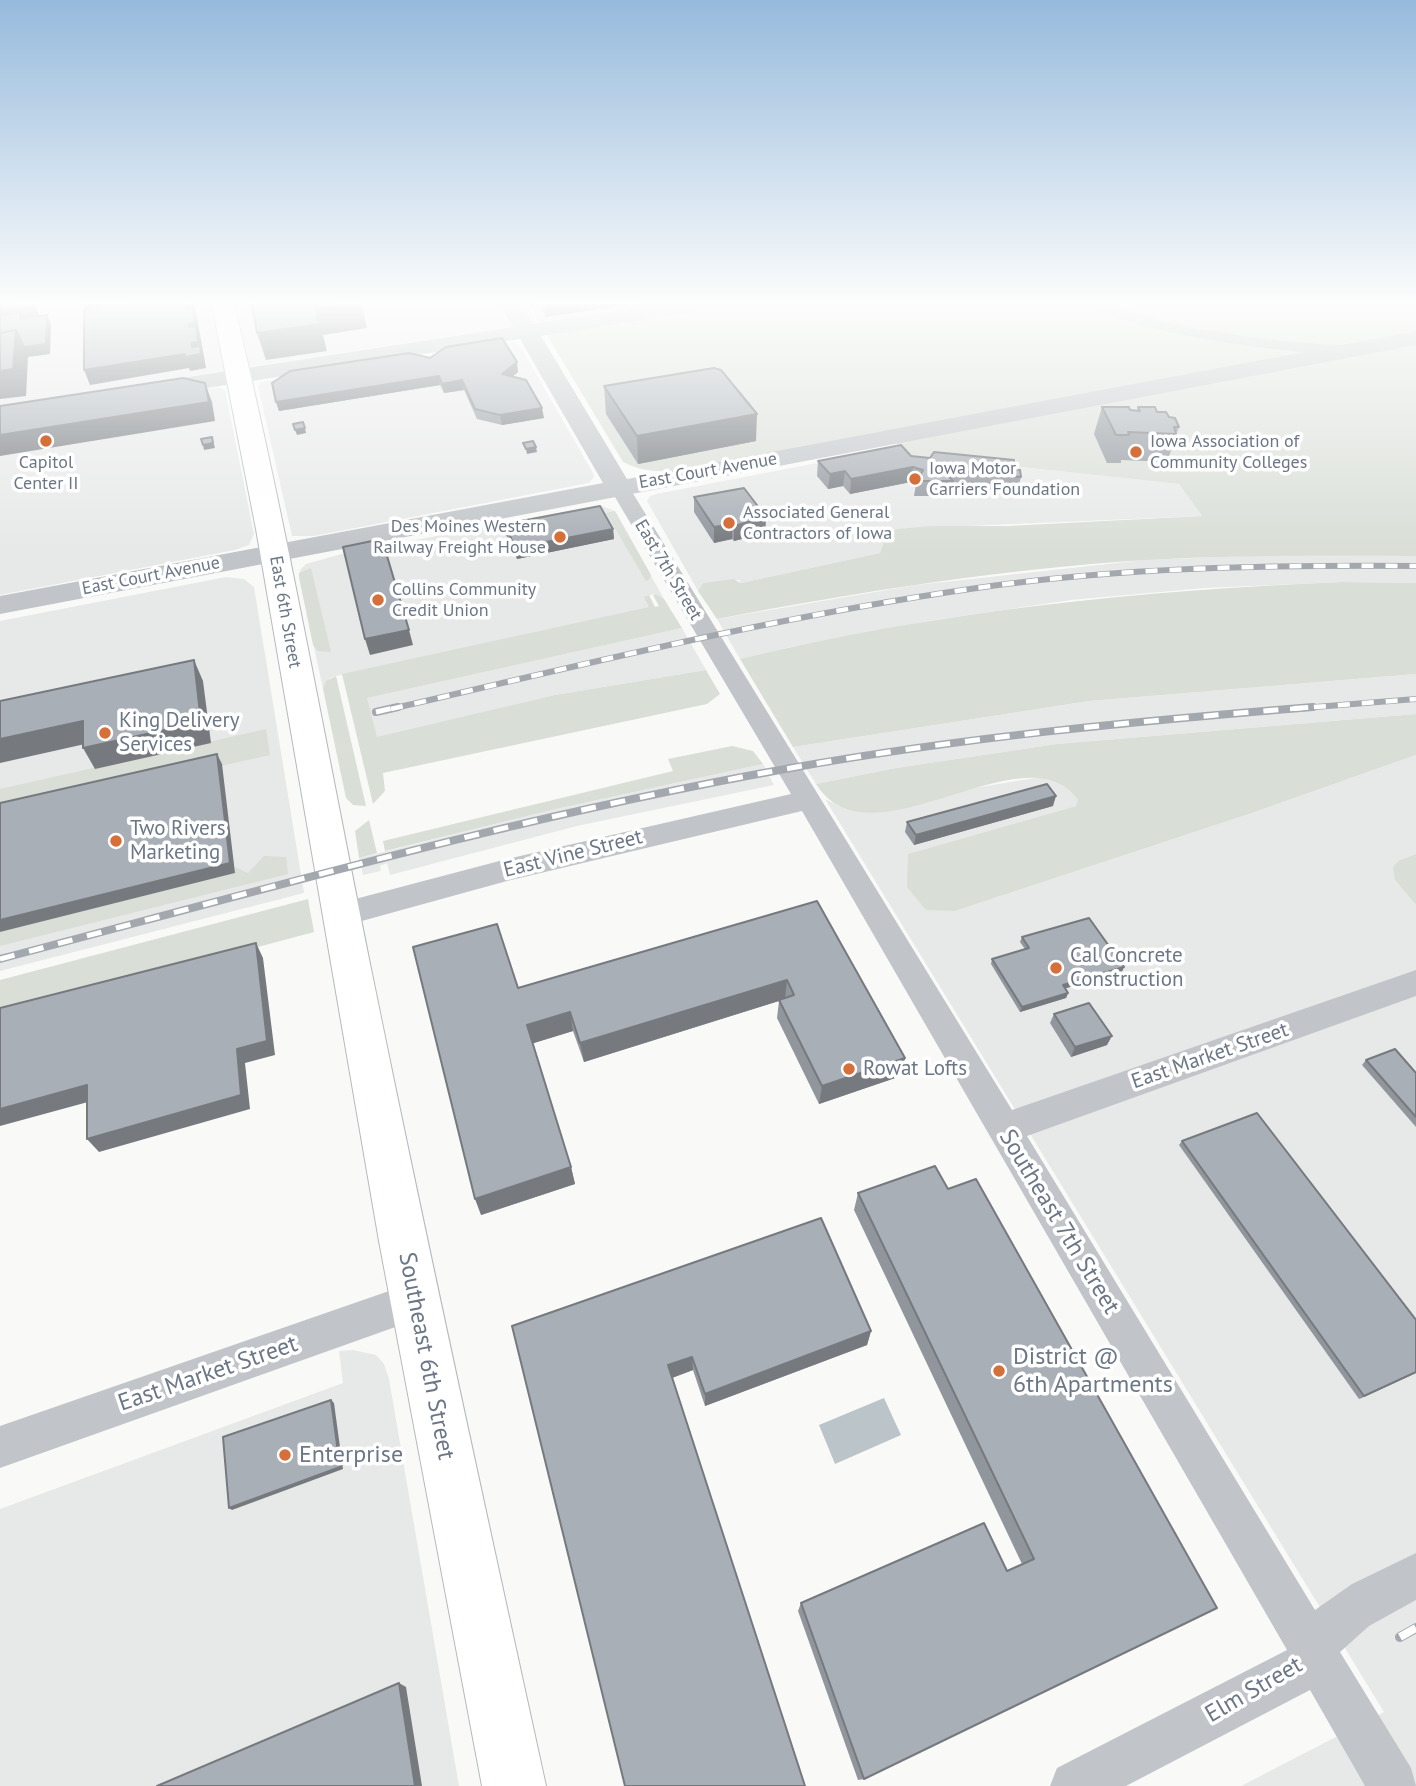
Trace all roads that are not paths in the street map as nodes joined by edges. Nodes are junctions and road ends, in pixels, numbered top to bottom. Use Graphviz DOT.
graph roads {
  1 [pos="194,383"];
  2 [pos="241,383"];
  3 [pos="557,383"];
  4 [pos="1179,383"];
  5 [pos="122,395"];
  6 [pos="619,487"];
  7 [pos="275,552"];
  8 [pos="0,605"];
  9 [pos="808,800"];
  10 [pos="832,838"];
  11 [pos="341,920"];
  12 [pos="1416,983"];
  13 [pos="1004,1129"];
  14 [pos="415,1301"];
  15 [pos="0,1447"];
  16 [pos="1416,1576"];
  17 [pos="1312,1650"];
  18 [pos="514,1786"];
  19 [pos="1074,1786"];
  20 [pos="1393,1786"];
  1 -- 5 [label="street"];
  2 -- 7 [label="main road, East 6th Street"];
  3 -- 6 [label="street, East 7th Street"];
  4 -- 6 [label="street, East Court Avenue"];
  6 -- 7 [label="street, East Court Avenue"];
  6 -- 9 [label="street, East 7th Street"];
  7 -- 8 [label="street, East Court Avenue"];
  7 -- 11 [label="main road, East 6th Street"];
  9 -- 10 [label="street, East 7th Street"];
  9 -- 11 [label="street, East Vine Street"];
  10 -- 13 [label="street, Southeast 7th Street"];
  11 -- 14 [label="main road, Southeast 6th Street"];
  12 -- 13 [label="street, East Market Street"];
  13 -- 17 [label="street, Southeast 7th Street"];
  14 -- 15 [label="street, East Market Street"];
  14 -- 18 [label="main road, Southeast 6th Street"];
  16 -- 17 [label="street, Elm Street"];
  17 -- 19 [label="street, Elm Street"];
  17 -- 20 [label="street, Southeast 7th Street"];
}
